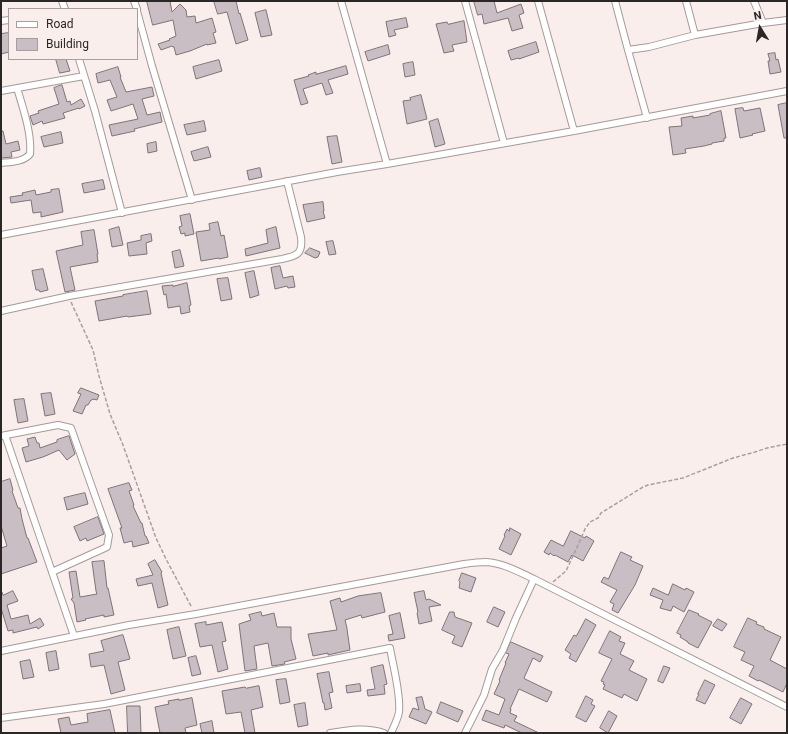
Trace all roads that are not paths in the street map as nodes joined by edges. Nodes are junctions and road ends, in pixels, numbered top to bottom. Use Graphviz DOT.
graph roads {
  1 [pos="341,1"];
  2 [pos="464,1"];
  3 [pos="538,1"];
  4 [pos="615,1"];
  5 [pos="686,1"];
  6 [pos="754,1"];
  7 [pos="138,14"];
  8 [pos="787,20"];
  9 [pos="763,22"];
  10 [pos="695,35"];
  11 [pos="628,50"];
  12 [pos="79,60"];
  13 [pos="84,76"];
  14 [pos="17,88"];
  15 [pos="1,91"];
  16 [pos="787,91"];
  17 [pos="647,118"];
  18 [pos="574,131"];
  19 [pos="504,143"];
  20 [pos="1,163"];
  21 [pos="388,164"];
  22 [pos="287,181"];
  23 [pos="192,200"];
  24 [pos="122,213"];
  25 [pos="1,235"];
  26 [pos="1,311"];
  27 [pos="3,435"];
  28 [pos="52,572"];
  29 [pos="534,579"];
  30 [pos="74,636"];
  31 [pos="1,651"];
  32 [pos="787,707"];
  33 [pos="1,718"];
  34 [pos="330,733"];
  35 [pos="384,733"];
  36 [pos="391,733"];
  37 [pos="465,733"];
  1 -- 21 [label="street"];
  2 -- 19 [label="street"];
  3 -- 18 [label="street"];
  4 -- 11 [label="street"];
  5 -- 10 [label="street"];
  6 -- 9 [label="street"];
  7 -- 23 [label="street"];
  8 -- 9 [label="street"];
  9 -- 10 [label="street"];
  10 -- 11 [label="street"];
  11 -- 17 [label="street"];
  12 -- 13 [label="street"];
  13 -- 14 [label="street"];
  13 -- 24 [label="street"];
  14 -- 15 [label="street"];
  14 -- 20 [label="street"];
  16 -- 17 [label="street"];
  17 -- 18 [label="street"];
  18 -- 19 [label="street"];
  19 -- 21 [label="street"];
  21 -- 22 [label="street"];
  22 -- 23 [label="street"];
  22 -- 26 [label="street"];
  23 -- 24 [label="street"];
  24 -- 25 [label="street"];
  27 -- 28 [label="street"];
  27 -- 28 [label="street"];
  28 -- 30 [label="street"];
  29 -- 30 [label="street"];
  29 -- 32 [label="street"];
  29 -- 37 [label="street"];
  30 -- 31 [label="street"];
  33 -- 36 [label="street"];
  34 -- 35 [label="street"];
}
